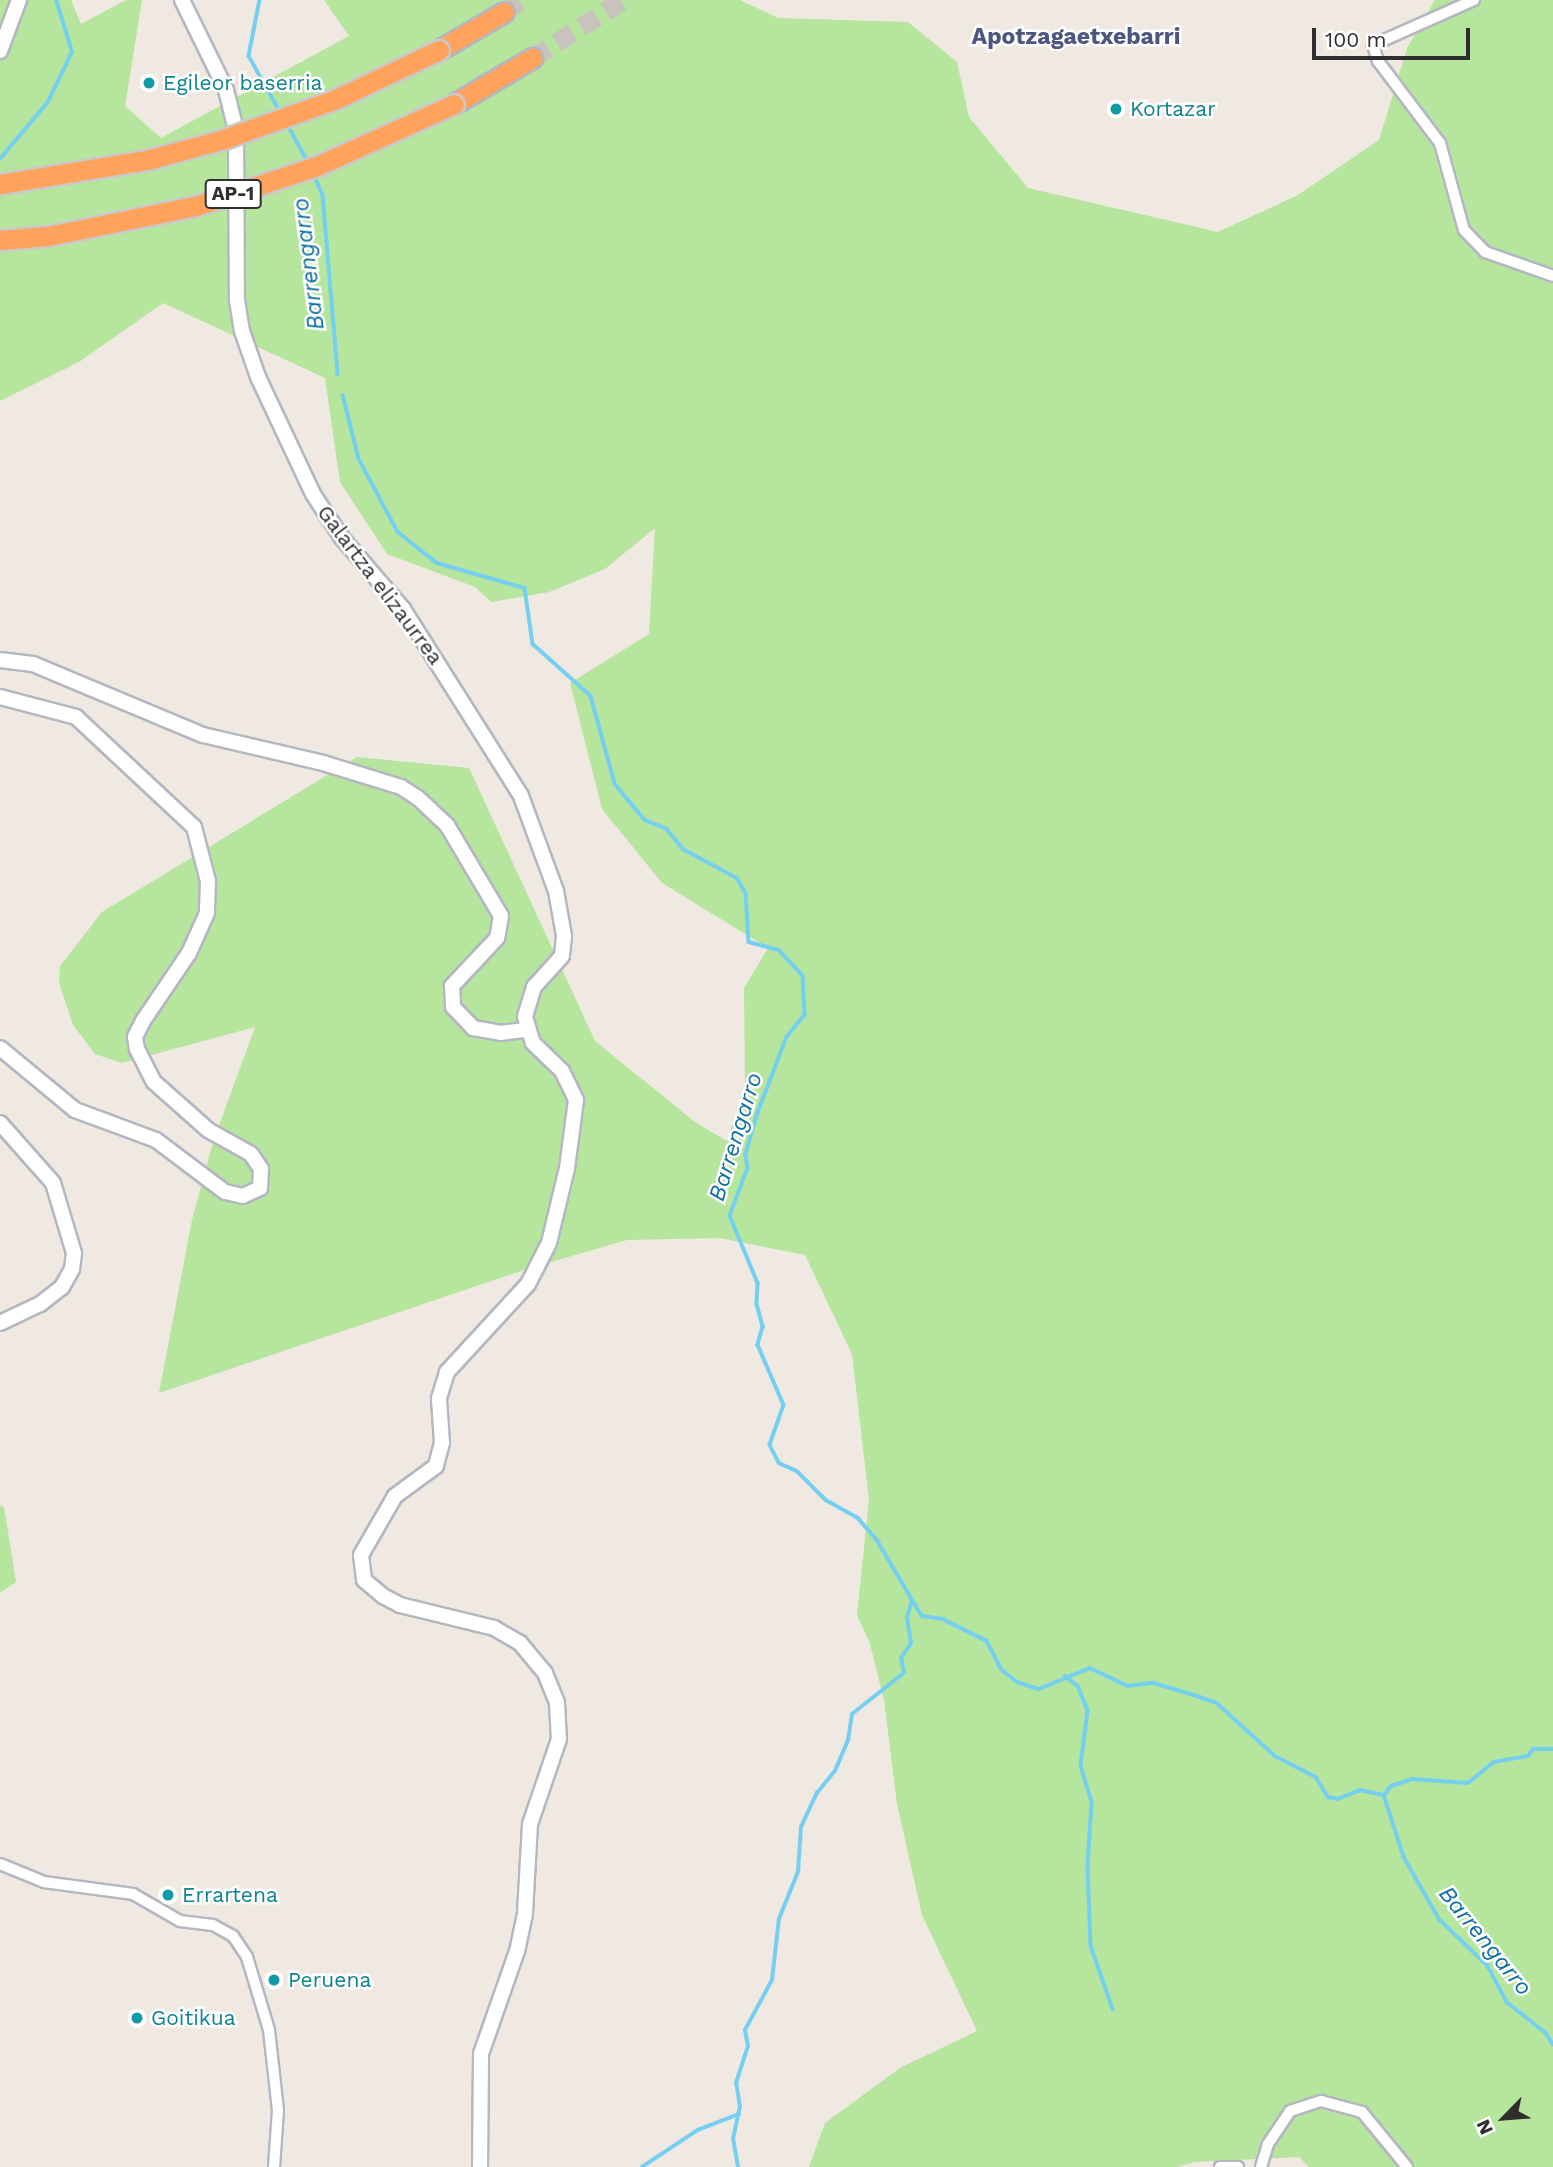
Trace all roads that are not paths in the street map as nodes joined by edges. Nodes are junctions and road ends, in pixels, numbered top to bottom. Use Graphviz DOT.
graph roads {
  1 [pos="19,0"];
  2 [pos="182,0"];
  3 [pos="1474,0"];
  4 [pos="504,12"];
  5 [pos="0,51"];
  6 [pos="531,58"];
  7 [pos="0,184"];
  8 [pos="0,240"];
  9 [pos="1553,276"];
  10 [pos="0,660"];
  11 [pos="0,697"];
  12 [pos="526,1030"];
  13 [pos="0,1048"];
  14 [pos="0,1123"];
  15 [pos="0,1323"];
  16 [pos="0,1864"];
  17 [pos="274,2167"];
  18 [pos="480,2167"];
  19 [pos="1220,2167"];
  20 [pos="1238,2167"];
  21 [pos="1261,2167"];
  22 [pos="1406,2167"];
  1 -- 5 [label="street"];
  2 -- 12 [label="street, Galartza elizaurrea"];
  3 -- 9 [label="street"];
  4 -- 7 [label="highway, bridge"];
  6 -- 8 [label="highway, AP-1, bridge"];
  10 -- 12 [label="street"];
  11 -- 13 [label="street"];
  12 -- 18 [label="street"];
  14 -- 15 [label="street"];
  16 -- 17 [label="street"];
  19 -- 20 [label="street"];
  21 -- 22 [label="street"];
}
